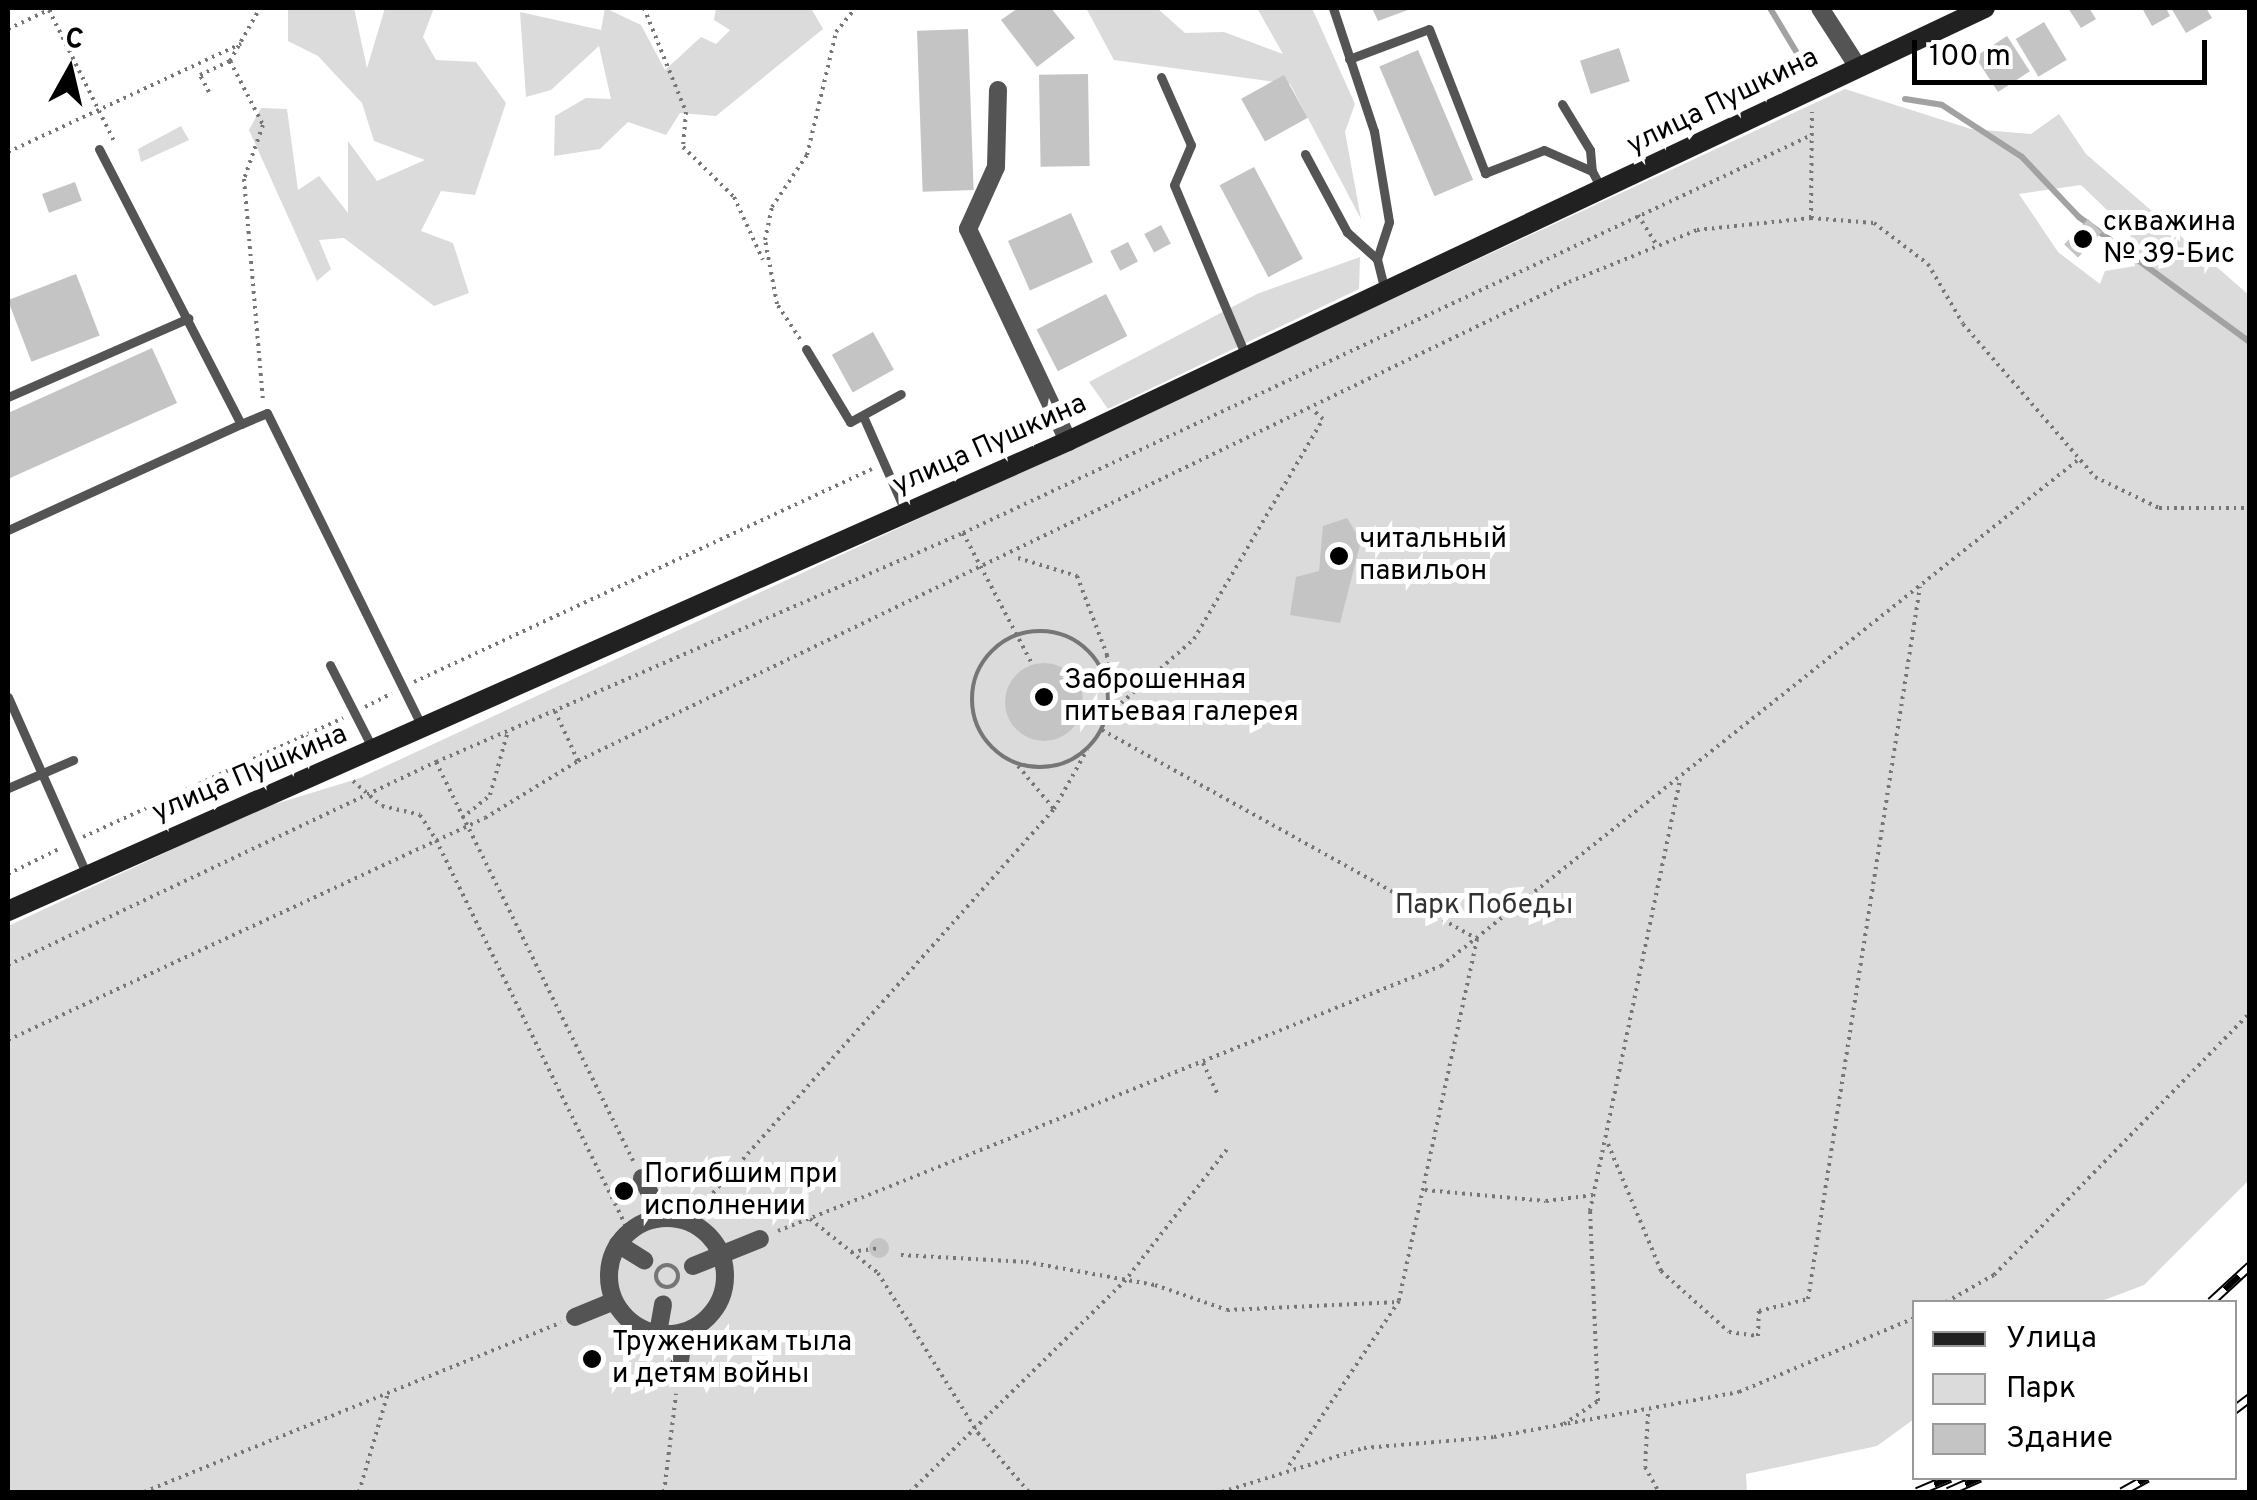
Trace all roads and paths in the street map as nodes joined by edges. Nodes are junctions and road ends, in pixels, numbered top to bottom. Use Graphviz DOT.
graph roads {
  1 [pos="260,8"];
  2 [pos="644,8"];
  3 [pos="1333,8"];
  4 [pos="1820,8"];
  5 [pos="1984,8"];
  6 [pos="51,9"];
  7 [pos="854,10"];
  8 [pos="8,34"];
  9 [pos="241,44"];
  10 [pos="1349,59"];
  11 [pos="230,61"];
  12 [pos="1855,68"];
  13 [pos="1161,78"];
  14 [pos="1812,89"];
  15 [pos="998,90"];
  16 [pos="209,92"];
  17 [pos="1562,104"];
  18 [pos="100,111"];
  19 [pos="1812,135"];
  20 [pos="114,141"];
  21 [pos="99,149"];
  22 [pos="8,152"];
  23 [pos="1305,154"];
  24 [pos="1592,171"];
  25 [pos="1603,191"];
  26 [pos="1638,215"];
  27 [pos="1811,218"];
  28 [pos="1656,244"];
  29 [pos="1378,259"];
  30 [pos="765,266"];
  31 [pos="1385,292"];
  32 [pos="189,318"];
  33 [pos="806,349"];
  34 [pos="1247,358"];
  35 [pos="901,394"];
  36 [pos="8,397"];
  37 [pos="1314,410"];
  38 [pos="266,413"];
  39 [pos="863,416"];
  40 [pos="242,424"];
  41 [pos="1068,441"];
  42 [pos="2079,459"];
  43 [pos="881,465"];
  44 [pos="2250,508"];
  45 [pos="906,513"];
  46 [pos="8,530"];
  47 [pos="963,533"];
  48 [pos="1016,557"];
  49 [pos="986,571"];
  50 [pos="1920,586"];
  51 [pos="1018,634"];
  52 [pos="1032,664"];
  53 [pos="330,665"];
  54 [pos="400,688"];
  55 [pos="8,698"];
  56 [pos="1110,698"];
  57 [pos="555,710"];
  58 [pos="354,712"];
  59 [pos="1108,714"];
  60 [pos="424,730"];
  61 [pos="1102,730"];
  62 [pos="508,731"];
  63 [pos="1087,750"];
  64 [pos="374,751"];
  65 [pos="73,760"];
  66 [pos="436,762"];
  67 [pos="578,762"];
  68 [pos="1016,764"];
  69 [pos="40,773"];
  70 [pos="1680,779"];
  71 [pos="8,788"];
  72 [pos="367,794"];
  73 [pos="1054,809"];
  74 [pos="462,818"];
  75 [pos="466,827"];
  76 [pos="436,840"];
  77 [pos="72,842"];
  78 [pos="8,874"];
  79 [pos="87,875"];
  80 [pos="8,910"];
  81 [pos="1477,939"];
  82 [pos="8,965"];
  83 [pos="2250,1013"];
  84 [pos="8,1040"];
  85 [pos="1202,1062"];
  86 [pos="1218,1095"];
  87 [pos="1608,1144"];
  88 [pos="1227,1149"];
  89 [pos="642,1178"];
  90 [pos="1423,1190"];
  91 [pos="1594,1195"];
  92 [pos="662,1218"];
  93 [pos="810,1219"];
  94 [pos="688,1222"];
  95 [pos="623,1238"];
  96 [pos="760,1239"];
  97 [pos="880,1248"];
  98 [pos="851,1252"];
  99 [pos="901,1255"];
  100 [pos="722,1256"];
  101 [pos="644,1260"];
  102 [pos="693,1266"];
  103 [pos="678,1280"];
  104 [pos="1124,1282"];
  105 [pos="1950,1300"];
  106 [pos="614,1301"];
  107 [pos="1399,1302"];
  108 [pos="663,1304"];
  109 [pos="575,1317"];
  110 [pos="1912,1319"];
  111 [pos="684,1332"];
  112 [pos="658,1333"];
  113 [pos="678,1375"];
  114 [pos="388,1393"];
  115 [pos="1648,1414"];
  116 [pos="1560,1426"];
  117 [pos="978,1433"];
  118 [pos="1288,1468"];
  119 [pos="144,1492"];
  120 [pos="358,1492"];
  121 [pos="664,1492"];
  122 [pos="910,1492"];
  123 [pos="1029,1492"];
  124 [pos="1222,1492"];
  125 [pos="1659,1492"];
  1 -- 9 [label="path"];
  2 -- 30 [label="path"];
  3 -- 10 [label="lane"];
  4 -- 12 [label="street"];
  5 -- 12 [label="street, улица Пушкина"];
  6 -- 8 [label="path"];
  6 -- 18 [label="path"];
  7 -- 30 [label="path"];
  9 -- 11 [label="path"];
  9 -- 18 [label="path"];
  10 -- 24 [label="lane"];
  10 -- 29 [label="lane"];
  11 -- 16 [label="path"];
  11 -- 38 [label="path"];
  12 -- 14 [label="street, улица Пушкина"];
  13 -- 34 [label="lane"];
  14 -- 19 [label="path"];
  14 -- 25 [label="street, улица Пушкина"];
  15 -- 41 [label="street"];
  17 -- 24 [label="lane"];
  18 -- 20 [label="path"];
  18 -- 22 [label="path"];
  19 -- 26 [label="path"];
  19 -- 27 [label="path"];
  21 -- 32 [label="lane"];
  23 -- 29 [label="lane"];
  24 -- 25 [label="lane"];
  25 -- 31 [label="street, улица Пушкина"];
  26 -- 28 [label="path"];
  26 -- 47 [label="path"];
  27 -- 28 [label="path"];
  27 -- 42 [label="path"];
  28 -- 37 [label="path"];
  29 -- 31 [label="lane"];
  30 -- 33 [label="path"];
  31 -- 34 [label="street, улица Пушкина"];
  32 -- 36 [label="lane"];
  32 -- 40 [label="lane"];
  33 -- 39 [label="lane"];
  34 -- 41 [label="street, улица Пушкина"];
  35 -- 39 [label="lane"];
  37 -- 48 [label="path"];
  37 -- 59 [label="path"];
  38 -- 40 [label="lane"];
  38 -- 54 [label="lane"];
  39 -- 43 [label="lane"];
  40 -- 46 [label="lane"];
  41 -- 45 [label="street, улица Пушкина"];
  42 -- 44 [label="path"];
  42 -- 50 [label="path"];
  43 -- 45 [label="lane"];
  43 -- 54 [label="path"];
  45 -- 60 [label="street, улица Пушкина"];
  47 -- 49 [label="path"];
  47 -- 57 [label="path"];
  48 -- 49 [label="path"];
  48 -- 56 [label="path"];
  49 -- 51 [label="path"];
  49 -- 67 [label="path"];
  50 -- 70 [label="path"];
  50 -- 87 [label="path"];
  51 -- 52 [label="path"];
  51 -- 56 [label="path"];
  51 -- 68 [label="path"];
  53 -- 58 [label="lane"];
  54 -- 58 [label="path"];
  54 -- 60 [label="lane"];
  55 -- 69 [label="lane"];
  56 -- 59 [label="path"];
  57 -- 62 [label="path"];
  57 -- 67 [label="path"];
  58 -- 64 [label="lane"];
  58 -- 77 [label="path"];
  59 -- 61 [label="path"];
  60 -- 64 [label="street, улица Пушкина"];
  61 -- 63 [label="path"];
  61 -- 81 [label="path"];
  62 -- 66 [label="path"];
  62 -- 74 [label="path"];
  63 -- 68 [label="path"];
  63 -- 73 [label="path"];
  64 -- 79 [label="street, улица Пушкина"];
  65 -- 69 [label="lane"];
  66 -- 72 [label="path"];
  66 -- 74 [label="path"];
  67 -- 75 [label="path"];
  68 -- 73 [label="path"];
  69 -- 71 [label="lane"];
  69 -- 77 [label="lane"];
  70 -- 81 [label="path"];
  70 -- 87 [label="path"];
  72 -- 76 [label="path"];
  72 -- 82 [label="path"];
  73 -- 94 [label="path"];
  74 -- 75 [label="path"];
  75 -- 76 [label="path"];
  75 -- 89 [label="path"];
  76 -- 84 [label="path"];
  76 -- 95 [label="path"];
  77 -- 78 [label="path"];
  77 -- 79 [label="lane"];
  79 -- 80 [label="street, улица Пушкина"];
  81 -- 85 [label="path"];
  81 -- 90 [label="path"];
  83 -- 105 [label="path"];
  85 -- 86 [label="path"];
  85 -- 93 [label="path"];
  87 -- 91 [label="path"];
  88 -- 104 [label="path"];
  89 -- 92 [label="street"];
  90 -- 91 [label="path"];
  90 -- 107 [label="path"];
  91 -- 116 [label="path"];
  92 -- 94 [label="street"];
  92 -- 95 [label="street"];
  93 -- 96 [label="path"];
  93 -- 98 [label="path"];
  94 -- 100 [label="street"];
  95 -- 101 [label="street"];
  95 -- 106 [label="street"];
  96 -- 100 [label="street"];
  97 -- 98 [label="path"];
  98 -- 117 [label="path"];
  99 -- 104 [label="path"];
  100 -- 102 [label="street"];
  100 -- 111 [label="street"];
  103 -- 103 [label="path"];
  104 -- 107 [label="path"];
  104 -- 117 [label="path"];
  106 -- 109 [label="street"];
  106 -- 112 [label="street"];
  107 -- 118 [label="path"];
  108 -- 112 [label="street"];
  109 -- 114 [label="path"];
  110 -- 115 [label="path"];
  111 -- 112 [label="street"];
  111 -- 113 [label="street"];
  113 -- 121 [label="path"];
  114 -- 119 [label="path"];
  114 -- 120 [label="path"];
  115 -- 116 [label="path"];
  115 -- 125 [label="path"];
  116 -- 118 [label="path"];
  117 -- 122 [label="path"];
  117 -- 123 [label="path"];
  118 -- 124 [label="path"];
}
